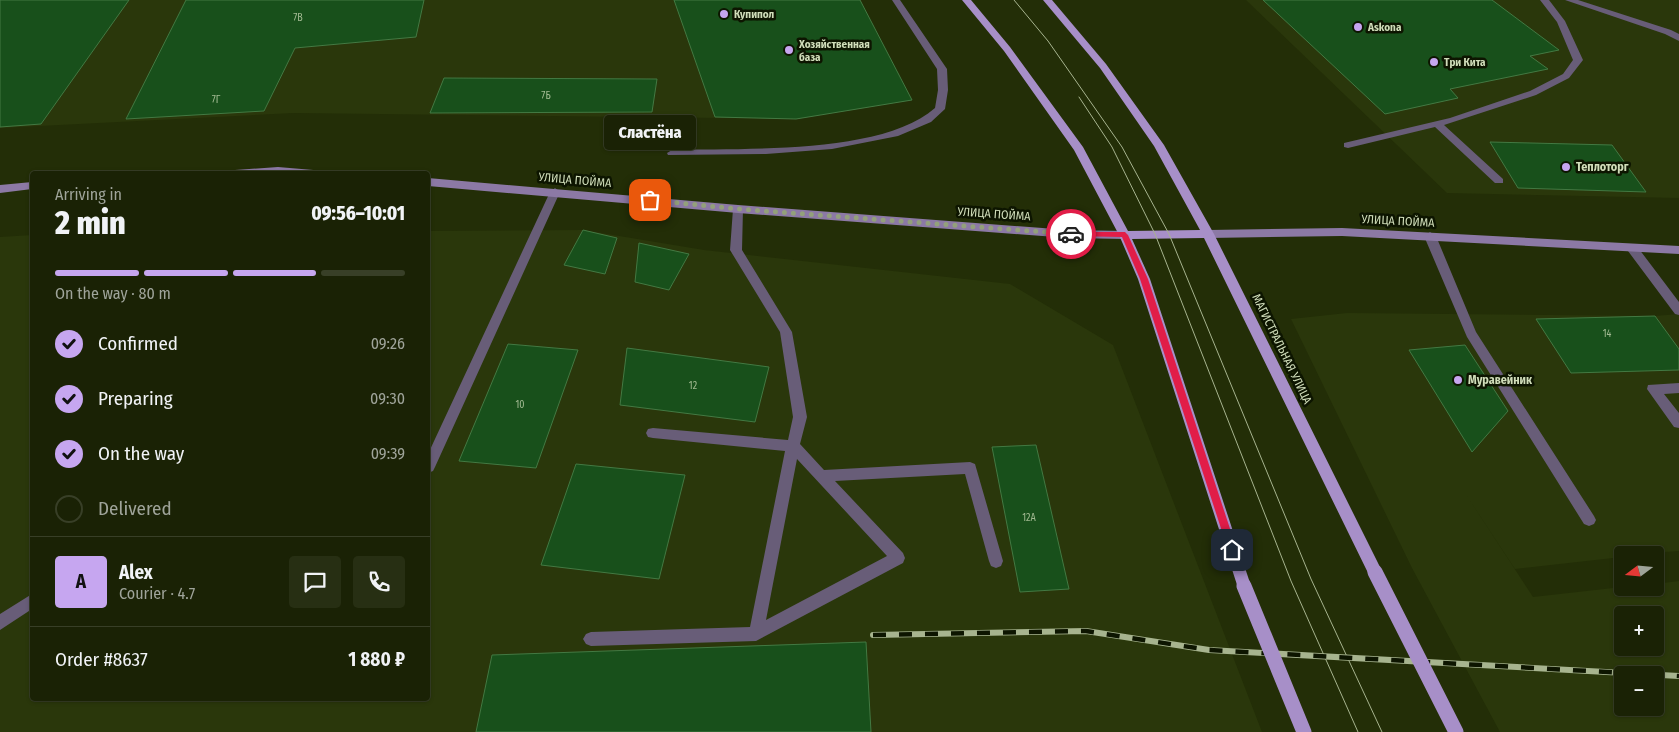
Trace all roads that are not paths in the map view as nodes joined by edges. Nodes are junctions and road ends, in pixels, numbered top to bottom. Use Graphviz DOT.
graph roads {
  1 [pos="896,0"];
  2 [pos="966,0"];
  3 [pos="1047,0"];
  4 [pos="1544,0"];
  5 [pos="1569,0"];
  6 [pos="1668,32"];
  7 [pos="1679,34"];
  8 [pos="1679,38"];
  9 [pos="1437,124"];
  10 [pos="1348,145"];
  11 [pos="672,153"];
  12 [pos="264,171"];
  13 [pos="290,171"];
  14 [pos="1499,181"];
  15 [pos="430,182"];
  16 [pos="30,186"];
  17 [pos="0,189"];
  18 [pos="555,192"];
  19 [pos="738,209"];
  20 [pos="1208,234"];
  21 [pos="1125,235"];
  22 [pos="1430,236"];
  23 [pos="1632,248"];
  24 [pos="1679,250"];
  25 [pos="1679,311"];
  26 [pos="1679,388"];
  27 [pos="1679,423"];
  28 [pos="653,434"];
  29 [pos="793,446"];
  30 [pos="430,463"];
  31 [pos="820,476"];
  32 [pos="1590,520"];
  33 [pos="996,561"];
  34 [pos="30,602"];
  35 [pos="0,622"];
  36 [pos="756,634"];
  37 [pos="591,639"];
  38 [pos="1304,732"];
  39 [pos="1456,732"];
  1 -- 11 [label="lane"];
  2 -- 21 [label="main road"];
  3 -- 20 [label="main road, МАГИСТРАЛЬНАЯ УЛИЦА"];
  4 -- 9 [label="lane"];
  5 -- 6 [label="lane"];
  6 -- 7 [label="lane"];
  6 -- 8 [label="lane"];
  9 -- 10 [label="lane"];
  9 -- 14 [label="lane"];
  12 -- 13 [label="street"];
  15 -- 18 [label="street, УЛИЦА ПОЙМА"];
  16 -- 17 [label="street"];
  18 -- 19 [label="street, УЛИЦА ПОЙМА"];
  18 -- 30 [label="lane"];
  19 -- 21 [label="street, УЛИЦА ПОЙМА"];
  19 -- 29 [label="lane"];
  20 -- 21 [label="main road, УЛИЦА ПОЙМА"];
  20 -- 22 [label="street, УЛИЦА ПОЙМА"];
  20 -- 39 [label="main road, МАГИСТРАЛЬНАЯ УЛИЦА, bridge"];
  21 -- 38 [label="main road, bridge"];
  22 -- 23 [label="street, УЛИЦА ПОЙМА"];
  22 -- 32 [label="lane"];
  23 -- 24 [label="street, УЛИЦА ПОЙМА"];
  23 -- 25 [label="lane"];
  26 -- 27 [label="lane"];
  28 -- 29 [label="lane"];
  29 -- 31 [label="lane"];
  29 -- 36 [label="lane"];
  31 -- 33 [label="lane"];
  31 -- 36 [label="lane"];
  34 -- 35 [label="lane"];
  36 -- 37 [label="lane"];
}
